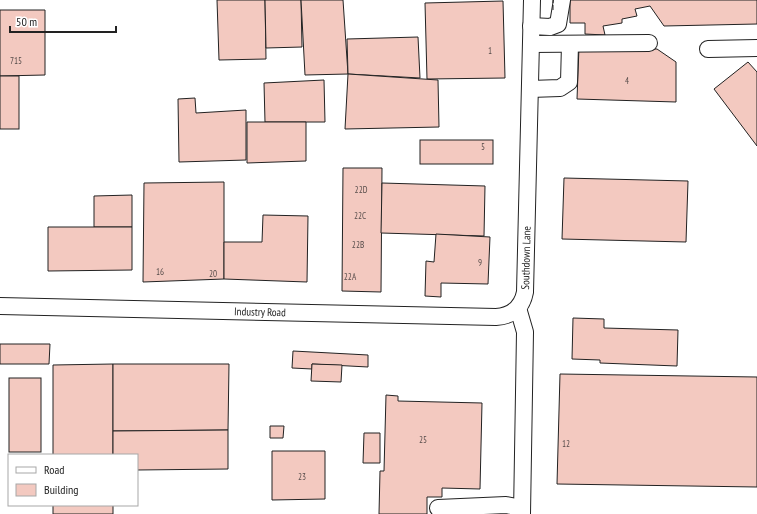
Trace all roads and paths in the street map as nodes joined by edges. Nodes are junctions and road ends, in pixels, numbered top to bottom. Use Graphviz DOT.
graph roads {
  1 [pos="532,0"];
  2 [pos="562,0"];
  3 [pos="531,26"];
  4 [pos="649,43"];
  5 [pos="531,44"];
  6 [pos="570,44"];
  7 [pos="757,48"];
  8 [pos="708,49"];
  9 [pos="530,89"];
  10 [pos="0,306"];
  11 [pos="518,308"];
  12 [pos="438,508"];
  13 [pos="522,512"];
  1 -- 3 [label="street, Southdown Lane"];
  2 -- 3 [label="street"];
  3 -- 5 [label="street, Southdown Lane"];
  4 -- 6 [label="street"];
  5 -- 6 [label="street"];
  5 -- 9 [label="street, Southdown Lane"];
  6 -- 9 [label="street"];
  7 -- 8 [label="street"];
  9 -- 11 [label="street, Southdown Lane"];
  10 -- 11 [label="street, Industry Road"];
  11 -- 13 [label="street"];
  12 -- 13 [label="street"];
}
